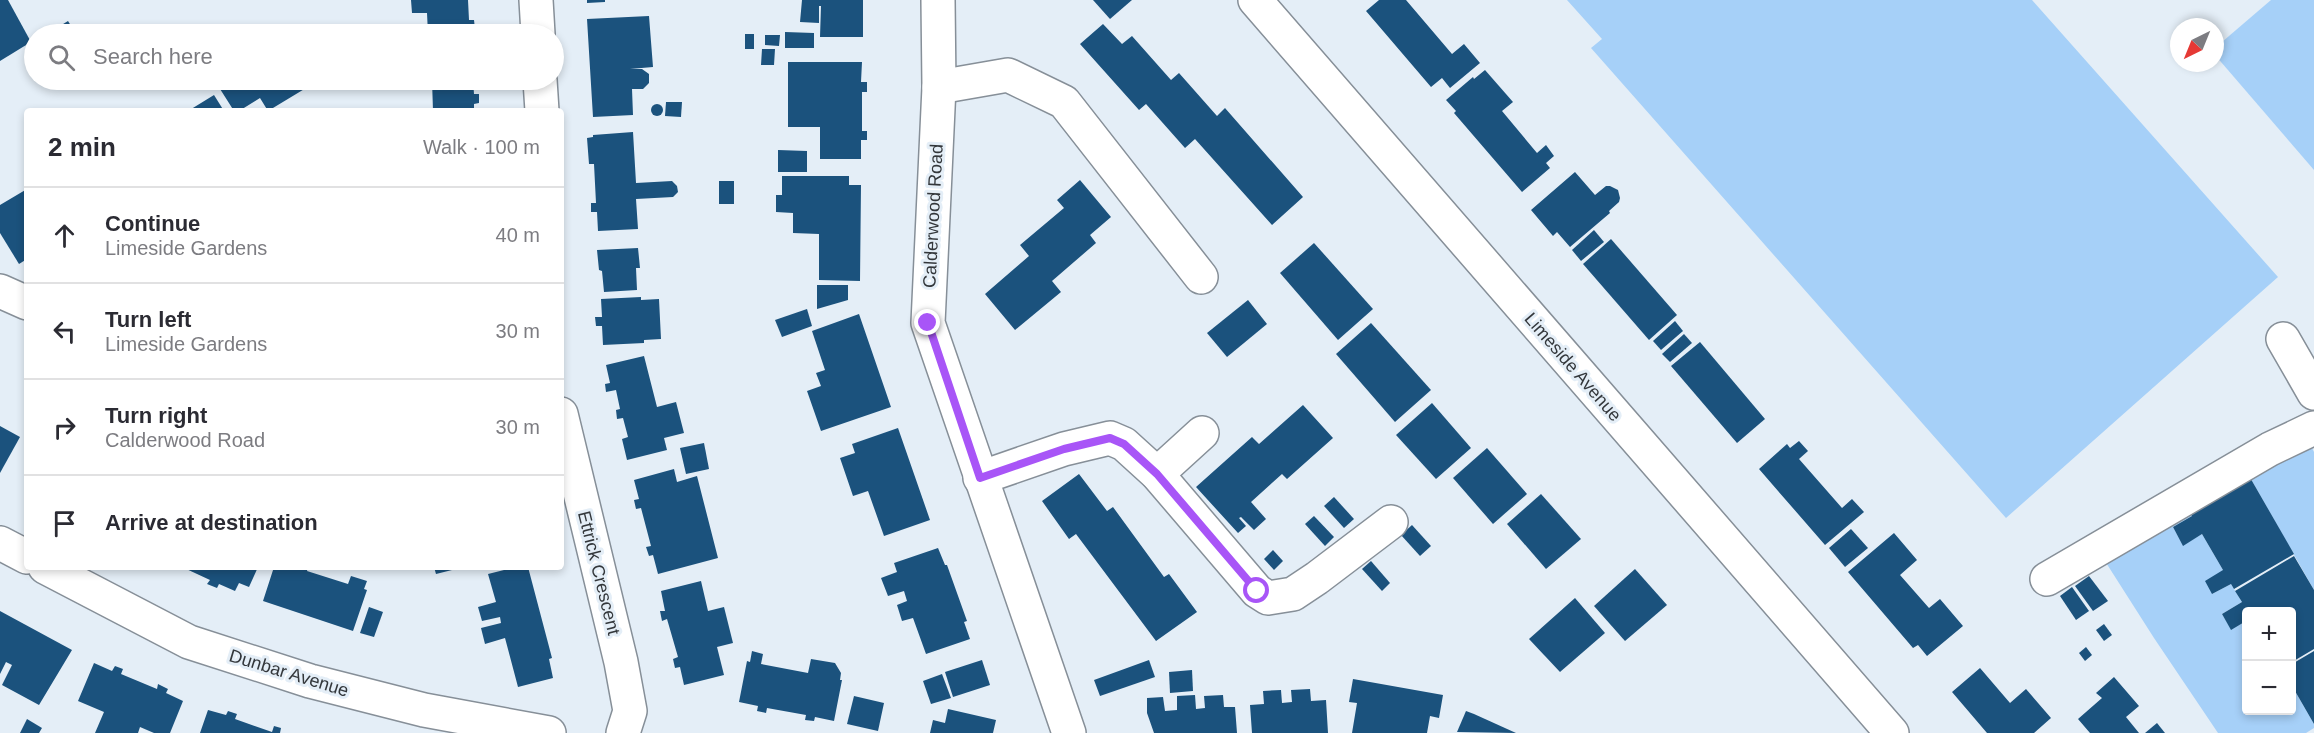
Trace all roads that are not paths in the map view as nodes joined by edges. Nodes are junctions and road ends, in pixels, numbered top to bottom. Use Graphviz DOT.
graph roads {
  1 [pos="536,0"];
  2 [pos="938,0"];
  3 [pos="1255,0"];
  4 [pos="537,24"];
  5 [pos="939,87"];
  6 [pos="541,90"];
  7 [pos="542,108"];
  8 [pos="1201,277"];
  9 [pos="0,291"];
  10 [pos="24,302"];
  11 [pos="2283,339"];
  12 [pos="2314,393"];
  13 [pos="564,426"];
  14 [pos="2314,428"];
  15 [pos="1202,433"];
  16 [pos="1157,474"];
  17 [pos="980,478"];
  18 [pos="1391,522"];
  19 [pos="0,543"];
  20 [pos="24,555"];
  21 [pos="51,570"];
  22 [pos="2047,579"];
  23 [pos="549,733"];
  24 [pos="624,733"];
  25 [pos="1069,733"];
  26 [pos="1892,733"];
  1 -- 4 [label="street"];
  2 -- 5 [label="street, Calderwood Road"];
  3 -- 26 [label="street, Limeside Avenue"];
  5 -- 8 [label="street"];
  5 -- 17 [label="street, Calderwood Road"];
  6 -- 7 [label="street"];
  9 -- 10 [label="street"];
  11 -- 12 [label="street"];
  13 -- 24 [label="street, Ettrick Crescent"];
  14 -- 22 [label="street"];
  15 -- 16 [label="street"];
  16 -- 17 [label="street"];
  16 -- 18 [label="street"];
  17 -- 25 [label="street, Calderwood Road"];
  19 -- 20 [label="street"];
  21 -- 23 [label="street, Dunbar Avenue"];
}
